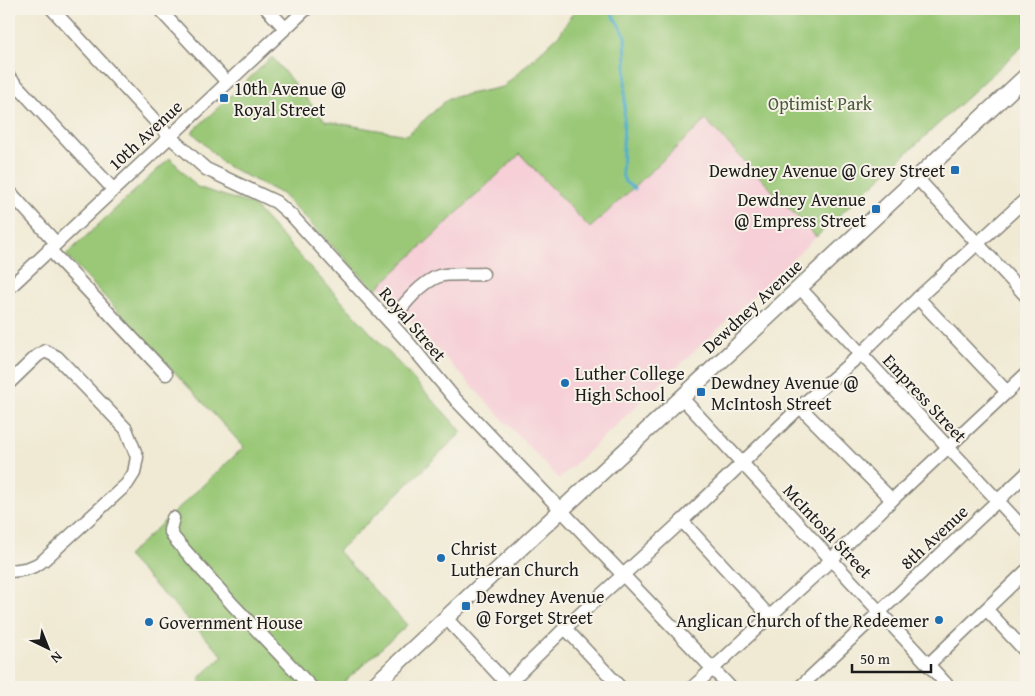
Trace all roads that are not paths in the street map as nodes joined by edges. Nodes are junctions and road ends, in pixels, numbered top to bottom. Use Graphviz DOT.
graph roads {
  1 [pos="52,9"];
  2 [pos="159,9"];
  3 [pos="267,9"];
  4 [pos="306,9"];
  5 [pos="285,28"];
  6 [pos="1026,76"];
  7 [pos="9,77"];
  8 [pos="227,82"];
  9 [pos="170,136"];
  10 [pos="917,178"];
  11 [pos="113,189"];
  12 [pos="9,191"];
  13 [pos="1026,199"];
  14 [pos="978,244"];
  15 [pos="52,246"];
  16 [pos="483,274"];
  17 [pos="9,288"];
  18 [pos="800,288"];
  19 [pos="1026,296"];
  20 [pos="918,298"];
  21 [pos="390,322"];
  22 [pos="861,354"];
  23 [pos="166,374"];
  24 [pos="1026,374"];
  25 [pos="9,383"];
  26 [pos="1006,392"];
  27 [pos="682,398"];
  28 [pos="800,407"];
  29 [pos="948,448"];
  30 [pos="742,464"];
  31 [pos="1026,474"];
  32 [pos="892,500"];
  33 [pos="998,500"];
  34 [pos="561,510"];
  35 [pos="173,518"];
  36 [pos="682,522"];
  37 [pos="1026,531"];
  38 [pos="831,560"];
  39 [pos="9,571"];
  40 [pos="1026,571"];
  41 [pos="624,575"];
  42 [pos="987,610"];
  43 [pos="880,612"];
  44 [pos="770,617"];
  45 [pos="446,618"];
  46 [pos="566,628"];
  47 [pos="1026,652"];
  48 [pos="928,664"];
  49 [pos="713,669"];
  50 [pos="507,686"];
  51 [pos="312,687"];
  52 [pos="372,687"];
  53 [pos="620,687"];
  54 [pos="693,687"];
  55 [pos="730,687"];
  56 [pos="800,687"];
  57 [pos="949,687"];
  1 -- 9 [label="street, Royal Street"];
  2 -- 8 [label="street"];
  3 -- 5 [label="street"];
  4 -- 5 [label="street, 10th Avenue"];
  5 -- 8 [label="street, 10th Avenue"];
  6 -- 10 [label="main road, Dewdney Avenue"];
  7 -- 11 [label="street"];
  8 -- 9 [label="street, 10th Avenue"];
  9 -- 11 [label="street, 10th Avenue"];
  9 -- 21 [label="street, Royal Street"];
  10 -- 14 [label="street"];
  10 -- 18 [label="main road, Dewdney Avenue"];
  11 -- 15 [label="street, 10th Avenue"];
  12 -- 15 [label="street"];
  13 -- 14 [label="street"];
  14 -- 19 [label="street"];
  14 -- 20 [label="street"];
  15 -- 17 [label="street, 10th Avenue"];
  15 -- 23 [label="street"];
  16 -- 21 [label="street"];
  18 -- 22 [label="street, Empress Street"];
  18 -- 27 [label="main road, Dewdney Avenue"];
  20 -- 22 [label="street"];
  20 -- 26 [label="street"];
  21 -- 34 [label="street, Royal Street"];
  22 -- 28 [label="street"];
  22 -- 29 [label="street, Empress Street"];
  24 -- 26 [label="street"];
  25 -- 39 [label="street"];
  26 -- 29 [label="street"];
  27 -- 30 [label="street, McIntosh Street"];
  27 -- 34 [label="main road, Dewdney Avenue"];
  28 -- 30 [label="street"];
  28 -- 32 [label="street"];
  29 -- 32 [label="street"];
  29 -- 33 [label="street, Empress Street"];
  30 -- 36 [label="street"];
  30 -- 38 [label="street, McIntosh Street"];
  31 -- 33 [label="street, 8th Avenue"];
  32 -- 38 [label="street"];
  33 -- 37 [label="street, Empress Street"];
  33 -- 43 [label="street, 8th Avenue"];
  34 -- 41 [label="street, Royal Street"];
  34 -- 45 [label="main road, Dewdney Avenue"];
  35 -- 51 [label="street"];
  36 -- 41 [label="street"];
  36 -- 44 [label="street"];
  38 -- 43 [label="street, McIntosh Street"];
  38 -- 44 [label="street"];
  40 -- 42 [label="street"];
  41 -- 46 [label="street"];
  41 -- 49 [label="street, Royal Street"];
  42 -- 47 [label="street"];
  42 -- 48 [label="street"];
  43 -- 48 [label="street, McIntosh Street"];
  43 -- 56 [label="street, 8th Avenue"];
  44 -- 49 [label="street"];
  45 -- 50 [label="street"];
  45 -- 52 [label="main road, Dewdney Avenue"];
  46 -- 50 [label="street"];
  46 -- 53 [label="street"];
  48 -- 57 [label="street, McIntosh Street"];
  49 -- 54 [label="street"];
  49 -- 55 [label="street, Royal Street"];
}
